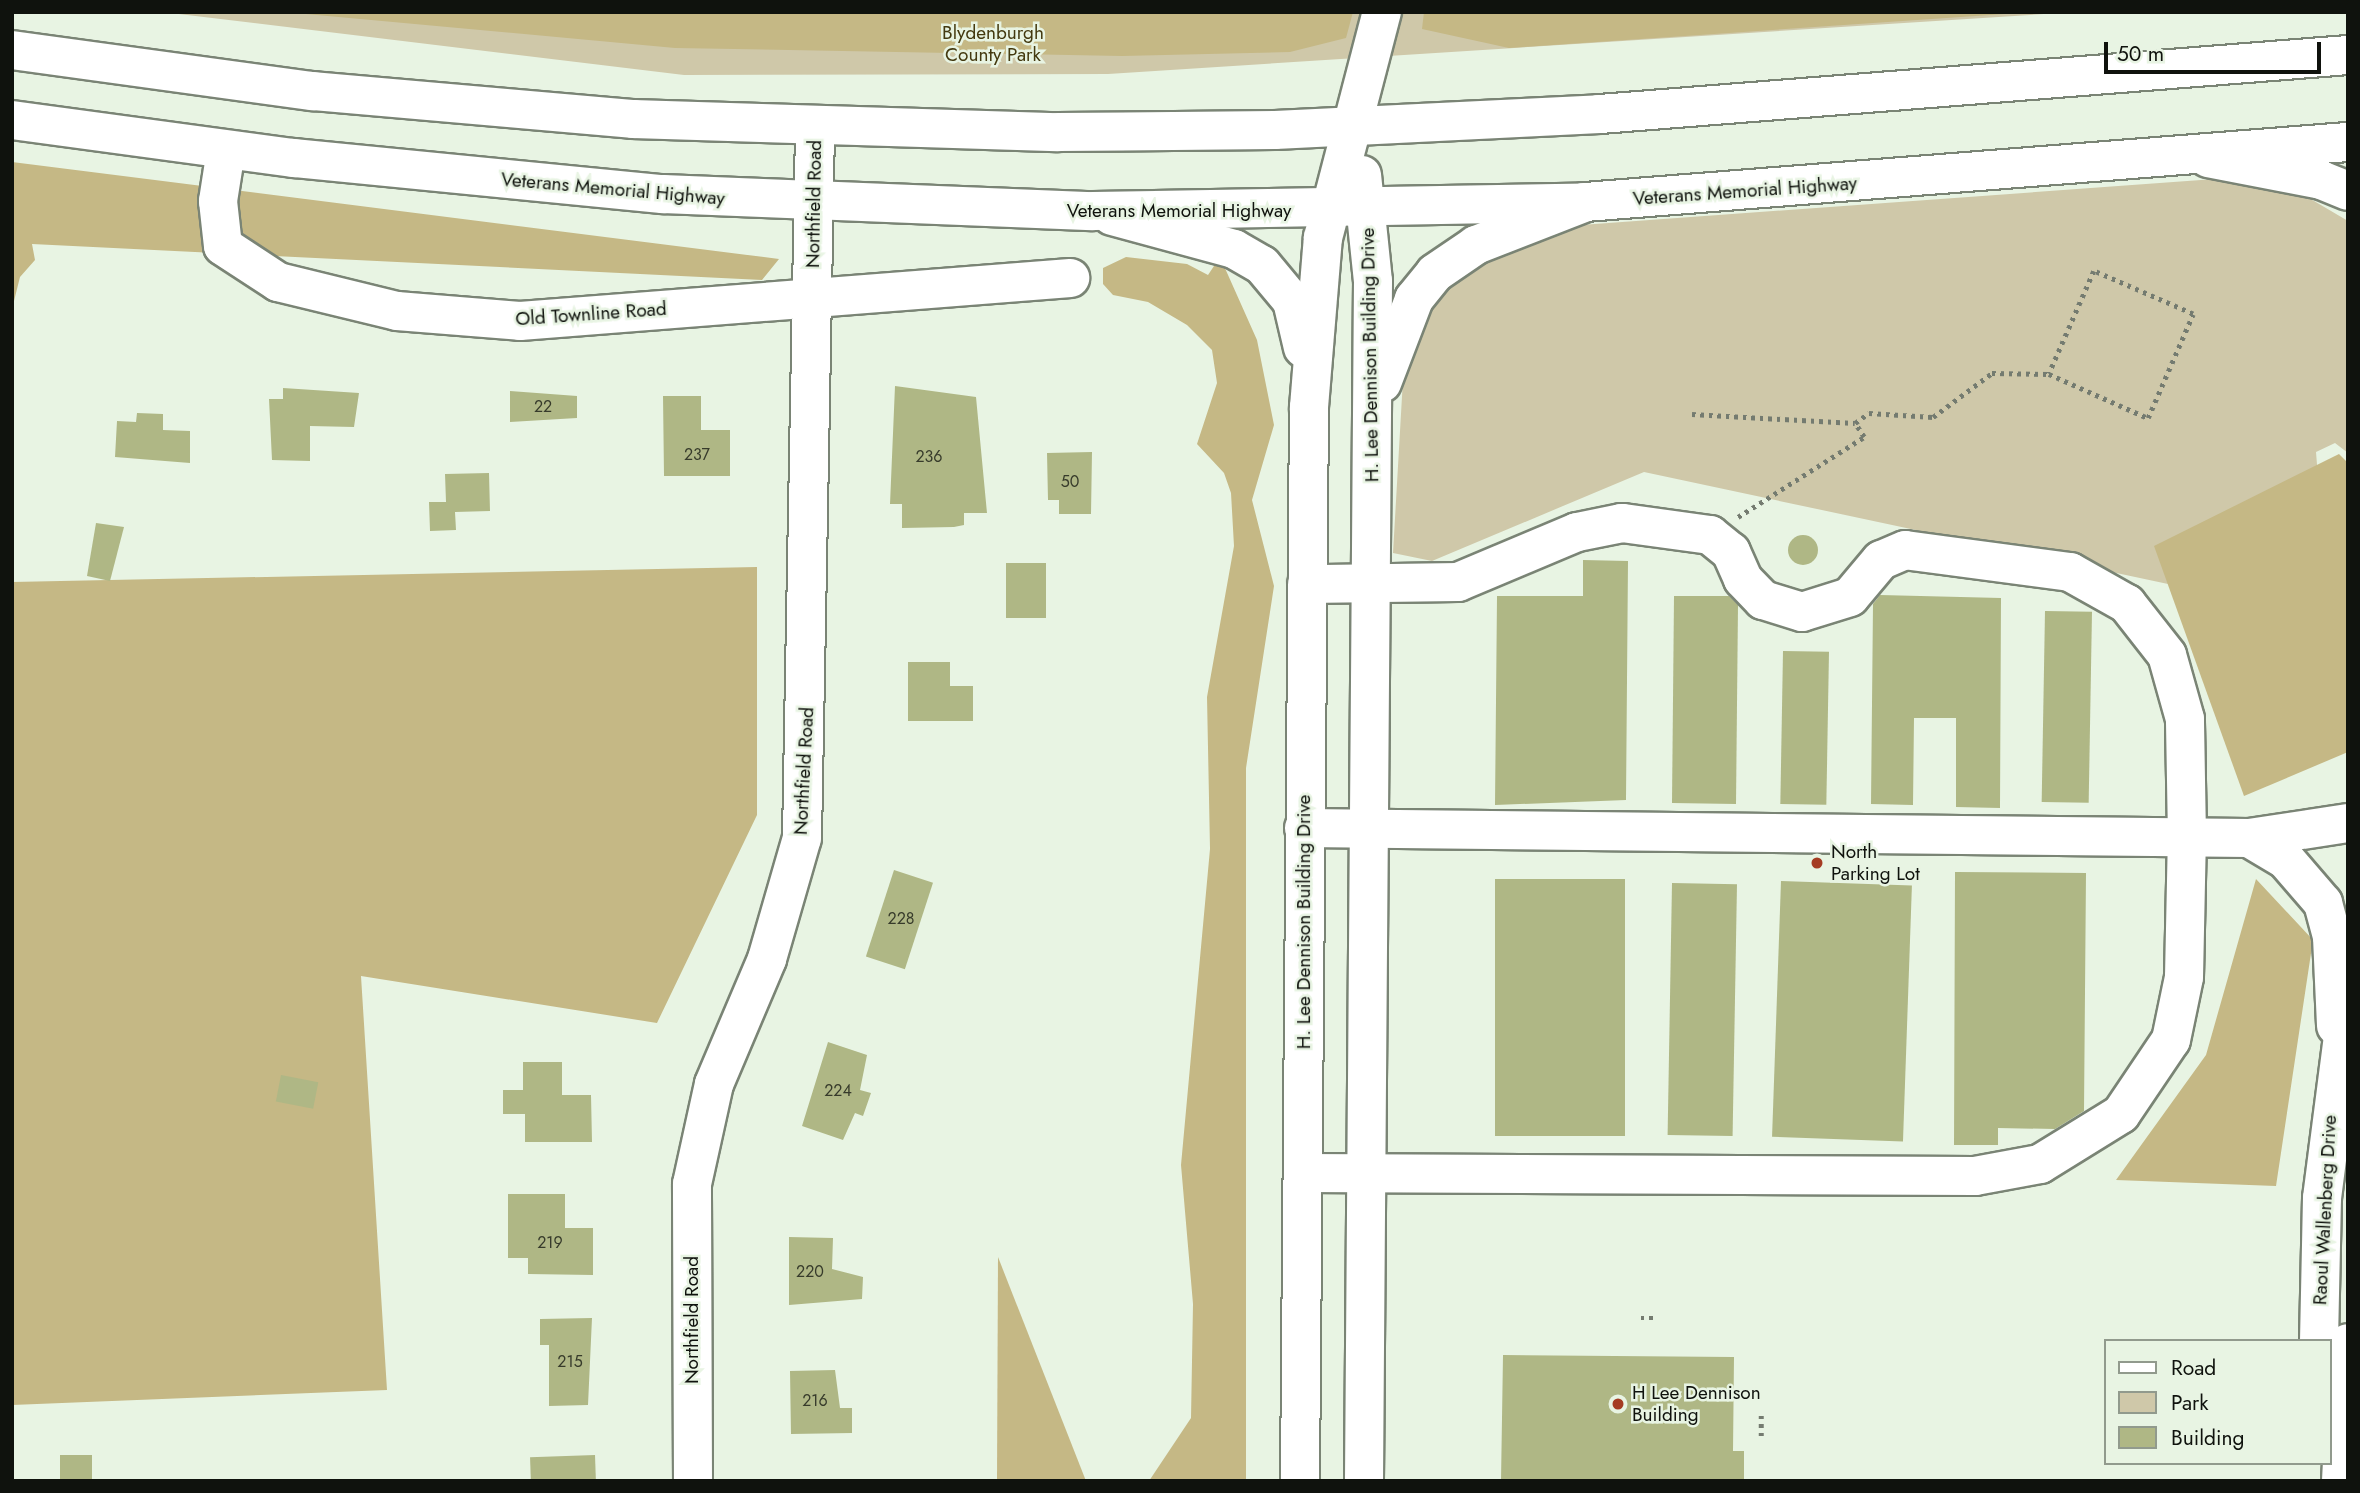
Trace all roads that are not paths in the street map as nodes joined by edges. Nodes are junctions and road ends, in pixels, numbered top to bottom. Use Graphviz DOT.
graph roads {
  1 [pos="1382,12"];
  2 [pos="12,50"];
  3 [pos="2348,54"];
  4 [pos="12,120"];
  5 [pos="1355,127"];
  6 [pos="815,128"];
  7 [pos="2348,142"];
  8 [pos="226,149"];
  9 [pos="2192,155"];
  10 [pos="2348,191"];
  11 [pos="1585,202"];
  12 [pos="814,203"];
  13 [pos="1330,210"];
  14 [pos="1367,210"];
  15 [pos="1093,211"];
  16 [pos="1070,278"];
  17 [pos="813,297"];
  18 [pos="1309,407"];
  19 [pos="1373,408"];
  20 [pos="1307,584"];
  21 [pos="1370,585"];
  22 [pos="2348,822"];
  23 [pos="1304,828"];
  24 [pos="1369,829"];
  25 [pos="2187,836"];
  26 [pos="2249,838"];
  27 [pos="2348,997"];
  28 [pos="2337,1048"];
  29 [pos="1303,1173"];
  30 [pos="1366,1174"];
  31 [pos="2334,1232"];
  32 [pos="2319,1339"];
  33 [pos="2348,1343"];
  34 [pos="693,1481"];
  35 [pos="1300,1481"];
  36 [pos="1364,1481"];
  37 [pos="2341,1481"];
  1 -- 5 [label="main road"];
  2 -- 6 [label="main road"];
  3 -- 5 [label="main road"];
  4 -- 8 [label="main road, Veterans Memorial Highway"];
  5 -- 6 [label="main road"];
  5 -- 13 [label="main road, H. Lee Dennison Building Drive"];
  5 -- 14 [label="main road, H. Lee Dennison Building Drive"];
  6 -- 12 [label="main road, Northfield Road"];
  7 -- 9 [label="main road, Veterans Memorial Highway"];
  8 -- 12 [label="main road, Veterans Memorial Highway"];
  8 -- 17 [label="main road, Old Townline Road"];
  9 -- 10 [label="main road"];
  9 -- 11 [label="main road, Veterans Memorial Highway"];
  11 -- 14 [label="main road, Veterans Memorial Highway"];
  11 -- 19 [label="main road"];
  12 -- 15 [label="main road, Veterans Memorial Highway"];
  12 -- 17 [label="main road, Northfield Road"];
  13 -- 14 [label="main road, Veterans Memorial Highway"];
  13 -- 15 [label="main road, Veterans Memorial Highway"];
  13 -- 18 [label="main road, H. Lee Dennison Building Drive"];
  14 -- 19 [label="main road, H. Lee Dennison Building Drive"];
  15 -- 18 [label="main road"];
  16 -- 17 [label="main road, Old Townline Road"];
  17 -- 34 [label="main road, Northfield Road"];
  18 -- 20 [label="main road, H. Lee Dennison Building Drive"];
  19 -- 21 [label="main road, H. Lee Dennison Building Drive"];
  20 -- 21 [label="main road"];
  20 -- 23 [label="main road, H. Lee Dennison Building Drive"];
  21 -- 24 [label="main road, H. Lee Dennison Building Drive"];
  21 -- 25 [label="main road"];
  22 -- 26 [label="main road"];
  23 -- 24 [label="main road"];
  23 -- 29 [label="main road, H. Lee Dennison Building Drive"];
  24 -- 25 [label="main road"];
  24 -- 30 [label="main road, H. Lee Dennison Building Drive"];
  25 -- 26 [label="main road"];
  25 -- 30 [label="main road"];
  26 -- 28 [label="main road"];
  27 -- 28 [label="main road, Raoul Wallenberg Drive"];
  28 -- 31 [label="main road, Raoul Wallenberg Drive"];
  29 -- 30 [label="main road"];
  29 -- 35 [label="main road, H. Lee Dennison Building Drive"];
  30 -- 36 [label="main road, H. Lee Dennison Building Drive"];
  31 -- 32 [label="main road, Raoul Wallenberg Drive"];
  33 -- 37 [label="main road"];
}
